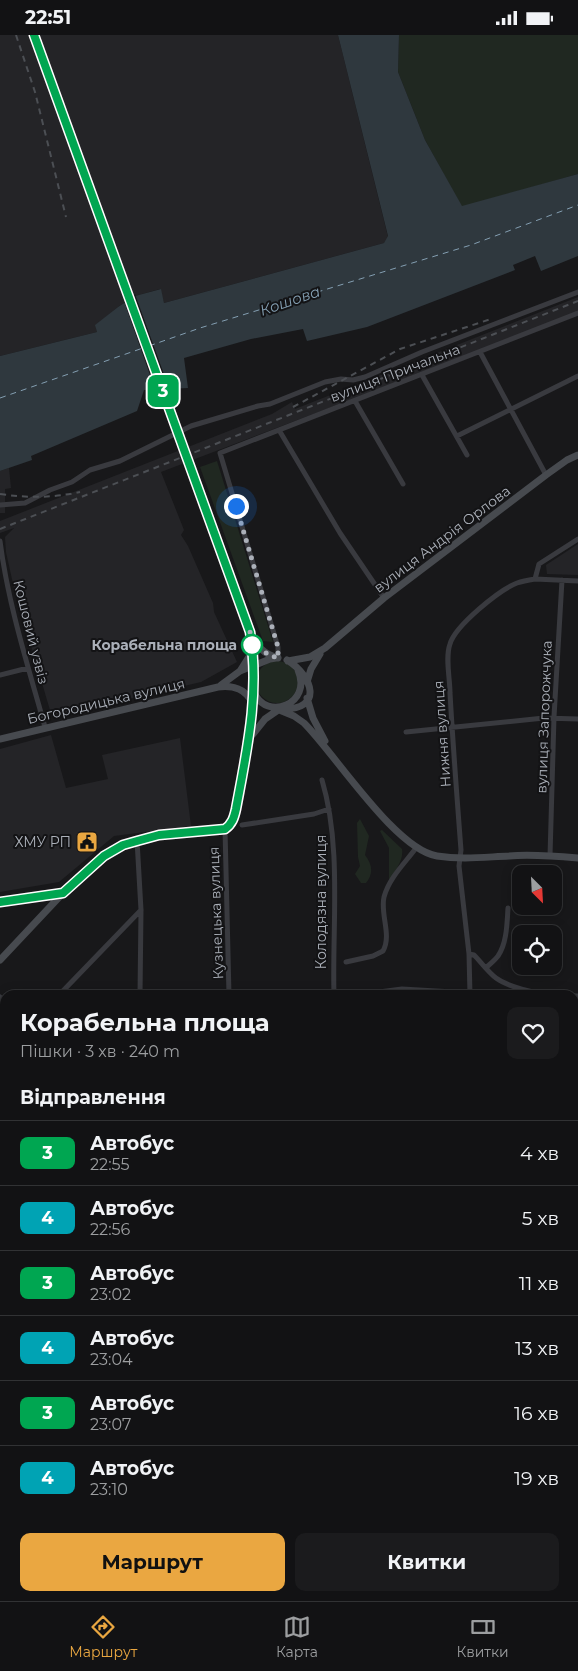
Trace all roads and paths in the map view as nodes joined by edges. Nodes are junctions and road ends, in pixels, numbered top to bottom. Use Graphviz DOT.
graph roads {
  1 [pos="34,35"];
  2 [pos="578,292"];
  3 [pos="578,313"];
  4 [pos="480,352"];
  5 [pos="422,375"];
  6 [pos="578,376"];
  7 [pos="355,401"];
  8 [pos="510,409"];
  9 [pos="279,430"];
  10 [pos="457,437"];
  11 [pos="467,455"];
  12 [pos="578,455"];
  13 [pos="546,475"];
  14 [pos="403,484"];
  15 [pos="0,505"];
  16 [pos="578,539"];
  17 [pos="0,541"];
  18 [pos="2,572"];
  19 [pos="535,579"];
  20 [pos="562,580"];
  21 [pos="578,581"];
  22 [pos="384,598"];
  23 [pos="250,632"];
  24 [pos="326,648"];
  25 [pos="252,652"];
  26 [pos="278,658"];
  27 [pos="288,661"];
  28 [pos="263,663"];
  29 [pos="253,667"];
  30 [pos="28,669"];
  31 [pos="240,671"];
  32 [pos="0,675"];
  33 [pos="254,676"];
  34 [pos="305,684"];
  35 [pos="232,686"];
  36 [pos="218,687"];
  37 [pos="254,691"];
  38 [pos="308,700"];
  39 [pos="253,705"];
  40 [pos="275,708"];
  41 [pos="289,714"];
  42 [pos="269,716"];
  43 [pos="554,717"];
  44 [pos="578,719"];
  45 [pos="44,727"];
  46 [pos="452,727"];
  47 [pos="406,732"];
  48 [pos="250,738"];
  49 [pos="0,739"];
  50 [pos="332,754"];
  51 [pos="322,780"];
  52 [pos="329,809"];
  53 [pos="242,825"];
  54 [pos="225,829"];
  55 [pos="137,841"];
  56 [pos="416,848"];
  57 [pos="550,856"];
  58 [pos="578,858"];
  59 [pos="460,859"];
  60 [pos="63,893"];
  61 [pos="0,902"];
  62 [pos="508,908"];
  63 [pos="141,909"];
  64 [pos="469,954"];
  65 [pos="0,960"];
  66 [pos="346,962"];
  67 [pos="486,967"];
  68 [pos="64,990"];
  69 [pos="140,990"];
  70 [pos="229,990"];
  71 [pos="334,990"];
  72 [pos="394,990"];
  73 [pos="416,990"];
  74 [pos="470,990"];
  75 [pos="526,990"];
  1 -- 23 [label="street"];
  2 -- 15 [label="street"];
  3 -- 4 [label="street, вулиця Причальна"];
  4 -- 5 [label="street, вулиця Причальна"];
  4 -- 8 [label="street"];
  5 -- 7 [label="street, вулиця Причальна"];
  5 -- 10 [label="street"];
  6 -- 8 [label="street"];
  7 -- 9 [label="street, вулиця Причальна"];
  7 -- 14 [label="street"];
  8 -- 10 [label="street"];
  8 -- 13 [label="street"];
  9 -- 22 [label="street"];
  9 -- 26 [label="street, вулиця Причальна"];
  10 -- 11 [label="street"];
  12 -- 13 [label="street, вулиця Андрія Орлова"];
  13 -- 22 [label="street, вулиця Андрія Орлова"];
  16 -- 19 [label="street"];
  17 -- 18 [label="street, Кошовий узвіз"];
  18 -- 30 [label="street, Кошовий узвіз"];
  19 -- 20 [label="street, Нижня вулиця"];
  19 -- 46 [label="street, Нижня вулиця"];
  20 -- 21 [label="street, Нижня вулиця"];
  20 -- 43 [label="street, вулиця Запорожчука"];
  22 -- 24 [label="street, вулиця Андрія Орлова"];
  23 -- 25 [label="street"];
  23 -- 26 [label="street"];
  24 -- 27 [label="street, вулиця Андрія Орлова"];
  24 -- 34 [label="street, вулиця Андрія Орлова"];
  25 -- 29 [label="street"];
  25 -- 31 [label="street, Богородицька вулиця"];
  26 -- 27 [label="street"];
  26 -- 28 [label="street"];
  27 -- 34 [label="street"];
  28 -- 29 [label="street, Богородицька вулиця"];
  28 -- 33 [label="street"];
  29 -- 31 [label="street, Богородицька вулиця"];
  29 -- 33 [label="street"];
  30 -- 32 [label="street"];
  30 -- 45 [label="street, Кошовий узвіз"];
  31 -- 36 [label="street, Богородицька вулиця"];
  33 -- 37 [label="street"];
  34 -- 38 [label="street"];
  34 -- 38 [label="street"];
  34 -- 40 [label="street"];
  35 -- 36 [label="street, Богородицька вулиця"];
  35 -- 37 [label="street, Богородицька вулиця"];
  35 -- 39 [label="street"];
  36 -- 45 [label="street, Богородицька вулиця"];
  37 -- 39 [label="street"];
  37 -- 40 [label="street"];
  38 -- 40 [label="street"];
  38 -- 50 [label="street"];
  39 -- 48 [label="street"];
  40 -- 41 [label="street"];
  40 -- 42 [label="street"];
  41 -- 42 [label="street"];
  41 -- 50 [label="street"];
  42 -- 48 [label="street"];
  43 -- 44 [label="street"];
  43 -- 46 [label="street"];
  43 -- 57 [label="street, вулиця Запорожчука"];
  45 -- 49 [label="street, Богородицька вулиця"];
  46 -- 47 [label="street"];
  46 -- 59 [label="street, Нижня вулиця"];
  48 -- 54 [label="street"];
  50 -- 56 [label="street"];
  51 -- 52 [label="street, Колодязна вулиця"];
  52 -- 53 [label="street"];
  52 -- 71 [label="street, Колодязна вулиця"];
  54 -- 55 [label="street"];
  54 -- 70 [label="street, Кузнецька вулиця"];
  55 -- 60 [label="street"];
  55 -- 63 [label="street"];
  56 -- 59 [label="street"];
  56 -- 66 [label="street"];
  57 -- 58 [label="street"];
  57 -- 59 [label="street"];
  59 -- 64 [label="street, Нижня вулиця"];
  60 -- 61 [label="street"];
  60 -- 65 [label="street"];
  62 -- 67 [label="street"];
  63 -- 68 [label="street"];
  63 -- 69 [label="street"];
  64 -- 67 [label="street"];
  64 -- 74 [label="street, Нижня вулиця"];
  67 -- 75 [label="street"];
  72 -- 73 [label="street"];
}
